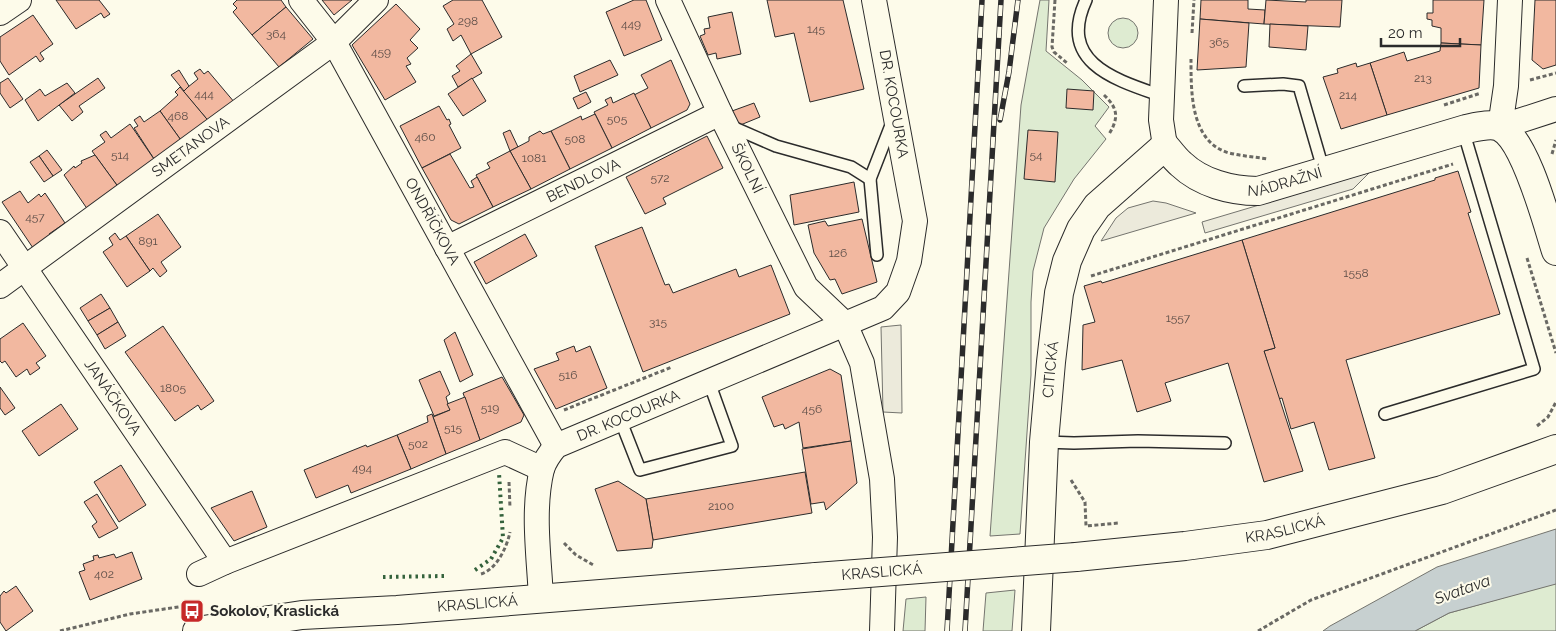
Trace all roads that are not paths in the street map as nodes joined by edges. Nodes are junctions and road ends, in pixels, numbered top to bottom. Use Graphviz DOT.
graph roads {
  1 [pos="18,0"];
  2 [pos="301,0"];
  3 [pos="376,0"];
  4 [pos="668,0"];
  5 [pos="874,0"];
  6 [pos="1166,0"];
  7 [pos="1510,0"];
  8 [pos="1083,3"];
  9 [pos="0,13"];
  10 [pos="334,42"];
  11 [pos="1244,86"];
  12 [pos="1162,96"];
  13 [pos="1556,109"];
  14 [pos="895,114"];
  15 [pos="723,119"];
  16 [pos="1500,127"];
  17 [pos="1462,130"];
  18 [pos="1165,146"];
  19 [pos="1324,172"];
  20 [pos="870,179"];
  21 [pos="0,232"];
  22 [pos="447,248"];
  23 [pos="1556,251"];
  24 [pos="877,255"];
  25 [pos="24,268"];
  26 [pos="0,286"];
  27 [pos="845,324"];
  28 [pos="709,382"];
  29 [pos="1385,414"];
  30 [pos="620,419"];
  31 [pos="1044,442"];
  32 [pos="1225,443"];
  33 [pos="556,446"];
  34 [pos="1556,449"];
  35 [pos="542,469"];
  36 [pos="225,562"];
  37 [pos="199,574"];
  38 [pos="541,598"];
  39 [pos="882,624"];
  40 [pos="197,631"];
  41 [pos="1036,631"];
  1 -- 9 [label="street"];
  2 -- 10 [label="street, ONDŘÍČKOVA"];
  3 -- 10 [label="street, SMETANOVA"];
  4 -- 15 [label="street, ŠKOLNÍ"];
  5 -- 14 [label="street, DR. KOCOURKA"];
  6 -- 12 [label="street"];
  7 -- 16 [label="street"];
  8 -- 12 [label="lane"];
  10 -- 22 [label="street, ONDŘÍČKOVA"];
  10 -- 25 [label="street, SMETANOVA"];
  11 -- 19 [label="lane"];
  12 -- 18 [label="street"];
  13 -- 16 [label="street, NÁDRAŽNÍ"];
  14 -- 20 [label="lane"];
  14 -- 27 [label="street, DR. KOCOURKA"];
  15 -- 20 [label="lane"];
  15 -- 22 [label="street, BENDLOVA"];
  15 -- 27 [label="street, ŠKOLNÍ"];
  16 -- 17 [label="street, NÁDRAŽNÍ"];
  16 -- 23 [label="street"];
  17 -- 19 [label="street, NÁDRAŽNÍ"];
  17 -- 29 [label="lane"];
  18 -- 19 [label="street, NÁDRAŽNÍ"];
  18 -- 31 [label="street, CITICKÁ"];
  20 -- 24 [label="lane"];
  21 -- 25 [label="street, JANÁČKOVA"];
  22 -- 33 [label="street, ONDŘÍČKOVA"];
  25 -- 26 [label="street, SMETANOVA"];
  25 -- 36 [label="street, JANÁČKOVA"];
  27 -- 28 [label="street, DR. KOCOURKA"];
  27 -- 39 [label="street"];
  28 -- 30 [label="street, DR. KOCOURKA"];
  28 -- 30 [label="lane"];
  30 -- 33 [label="street, DR. KOCOURKA"];
  31 -- 32 [label="lane"];
  31 -- 41 [label="street, CITICKÁ"];
  33 -- 35 [label="street"];
  34 -- 38 [label="street, KRASLICKÁ, bridge"];
  35 -- 36 [label="street"];
  35 -- 38 [label="street"];
  36 -- 37 [label="street"];
  38 -- 40 [label="street, KRASLICKÁ"];
}
